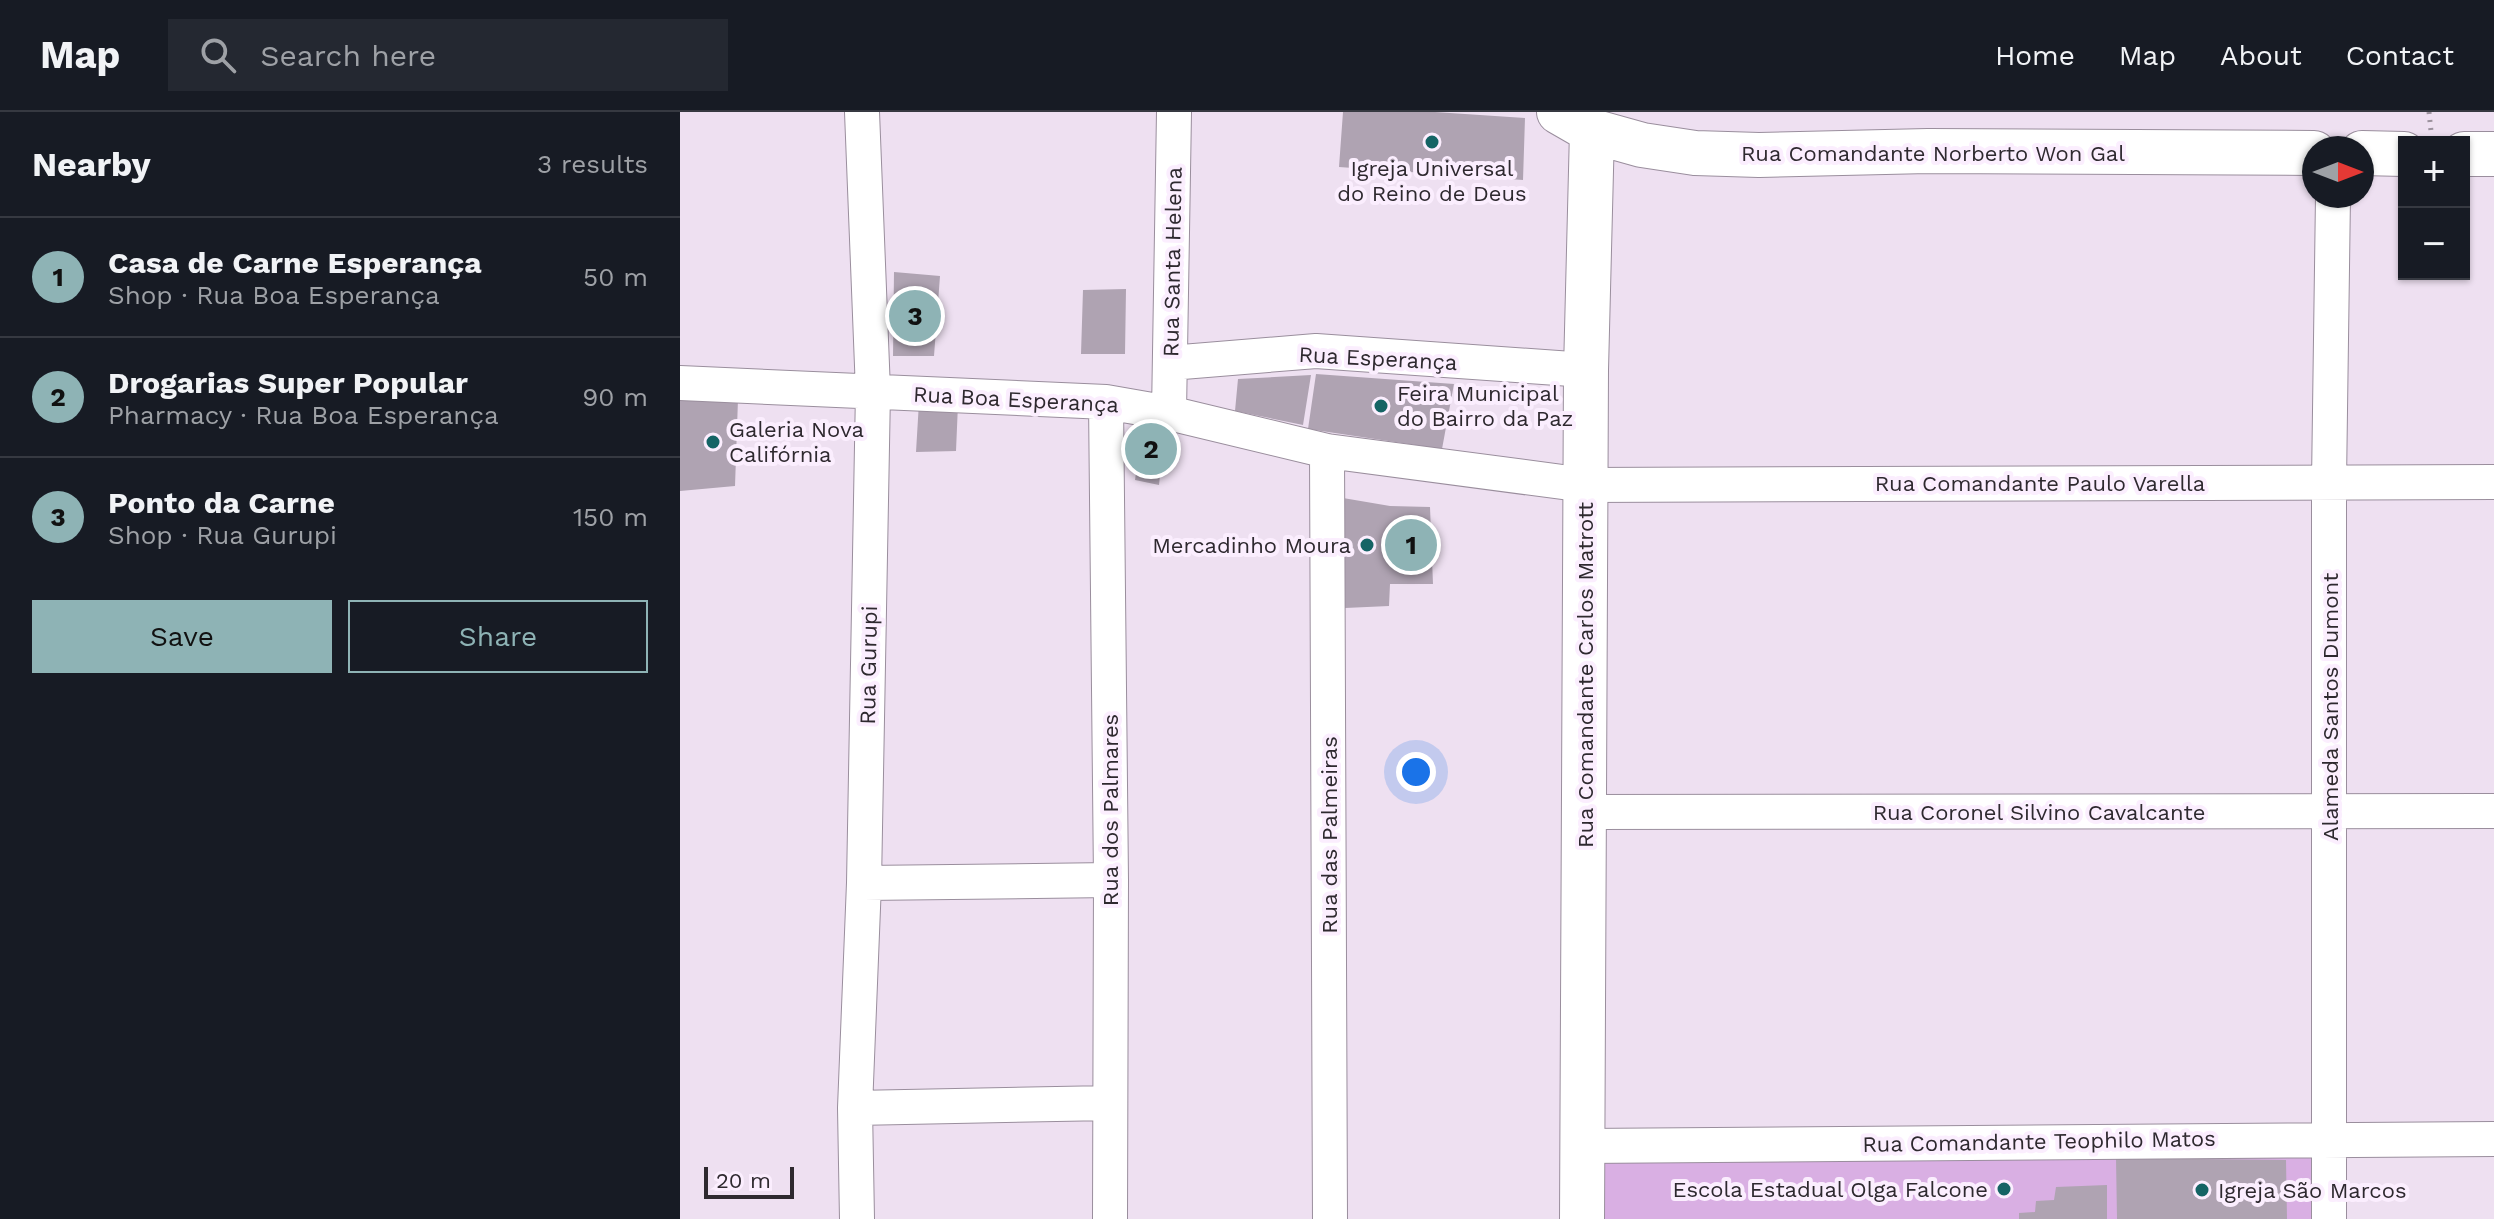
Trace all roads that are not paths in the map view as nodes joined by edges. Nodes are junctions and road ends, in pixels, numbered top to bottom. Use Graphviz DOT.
graph roads {
  1 [pos="862,112"];
  2 [pos="1174,112"];
  3 [pos="1576,122"];
  4 [pos="2302,153"];
  5 [pos="2374,153"];
  6 [pos="2398,154"];
  7 [pos="2470,154"];
  8 [pos="2494,154"];
  9 [pos="2333,208"];
  10 [pos="1170,363"];
  11 [pos="1586,370"];
  12 [pos="680,383"];
  13 [pos="873,391"];
  14 [pos="1106,402"];
  15 [pos="1169,413"];
  16 [pos="1327,451"];
  17 [pos="2329,482"];
  18 [pos="2494,482"];
  19 [pos="1585,485"];
  20 [pos="2494,811"];
  21 [pos="1584,812"];
  22 [pos="2331,812"];
  23 [pos="1111,880"];
  24 [pos="864,883"];
  25 [pos="1110,1103"];
  26 [pos="855,1108"];
  27 [pos="2329,1138"];
  28 [pos="2494,1139"];
  29 [pos="1583,1146"];
  30 [pos="857,1219"];
  31 [pos="1110,1219"];
  32 [pos="1330,1219"];
  33 [pos="1582,1219"];
  34 [pos="2329,1219"];
  1 -- 13 [label="street, Rua Gurupi"];
  2 -- 10 [label="street, Rua Santa Helena"];
  3 -- 4 [label="street, Rua Comandante Norberto Won Gal"];
  3 -- 11 [label="street, Rua Comandante Carlos Matrott"];
  5 -- 6 [label="street"];
  7 -- 8 [label="street"];
  9 -- 17 [label="street, Alameda Santos Dumont"];
  10 -- 11 [label="street, Rua Esperança"];
  10 -- 15 [label="street, Rua Santa Helena"];
  11 -- 19 [label="street, Rua Comandante Carlos Matrott"];
  12 -- 13 [label="street, Rua Boa Esperança"];
  13 -- 14 [label="street, Rua Boa Esperança"];
  13 -- 24 [label="street, Rua Gurupi"];
  14 -- 15 [label="street, Rua Boa Esperança"];
  14 -- 23 [label="street, Rua dos Palmares"];
  15 -- 16 [label="street, Rua Boa Esperança"];
  16 -- 19 [label="street, Rua Boa Esperança"];
  16 -- 32 [label="street, Rua das Palmeiras"];
  17 -- 18 [label="street, Rua Comandante Paulo Varella"];
  17 -- 19 [label="street, Rua Comandante Paulo Varella"];
  17 -- 22 [label="street, Alameda Santos Dumont"];
  19 -- 21 [label="street, Rua Comandante Carlos Matrott"];
  20 -- 22 [label="street, Rua Coronel Silvino Cavalcante"];
  21 -- 22 [label="street, Rua Coronel Silvino Cavalcante"];
  21 -- 29 [label="street, Rua Comandante Carlos Matrott"];
  22 -- 27 [label="street, Alameda Santos Dumont"];
  23 -- 24 [label="street"];
  23 -- 25 [label="street, Rua dos Palmares"];
  24 -- 26 [label="street, Rua Gurupi"];
  25 -- 26 [label="street"];
  25 -- 31 [label="street, Rua dos Palmares"];
  26 -- 30 [label="street, Rua Gurupi"];
  27 -- 28 [label="street, Rua Comandante Teophilo Matos"];
  27 -- 29 [label="street, Rua Comandante Teophilo Matos"];
  27 -- 34 [label="street, Alameda Santos Dumont"];
  29 -- 33 [label="street, Rua Comandante Carlos Matrott"];
}
